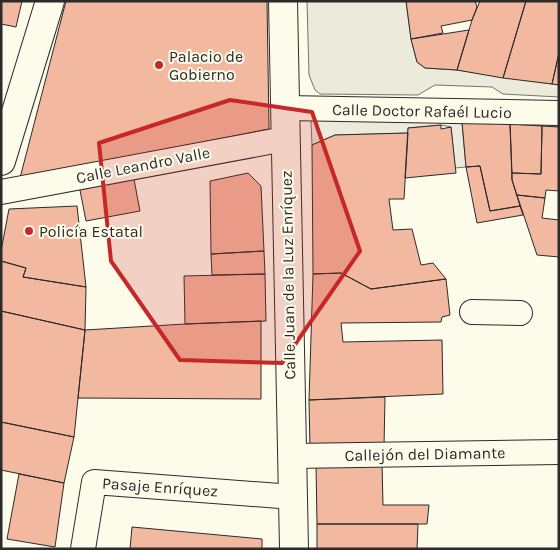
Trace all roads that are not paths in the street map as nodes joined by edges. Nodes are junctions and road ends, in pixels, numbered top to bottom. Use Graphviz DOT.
graph roads {
  1 [pos="50,1"];
  2 [pos="283,1"];
  3 [pos="286,108"];
  4 [pos="559,113"];
  5 [pos="285,139"];
  6 [pos="1,161"];
  7 [pos="1,192"];
  8 [pos="472,312"];
  9 [pos="520,313"];
  10 [pos="559,452"];
  11 [pos="292,456"];
  12 [pos="293,498"];
  13 [pos="83,549"];
  14 [pos="294,549"];
  1 -- 6 [label="main road"];
  2 -- 3 [label="main road, Calle Juan de la Luz Enríquez"];
  3 -- 4 [label="street, Calle Doctor Rafaél Lucio"];
  3 -- 5 [label="main road, Calle Juan de la Luz Enríquez"];
  5 -- 7 [label="street, Calle Leandro Valle"];
  5 -- 11 [label="main road, Calle Juan de la Luz Enríquez"];
  8 -- 9 [label="street"];
  10 -- 11 [label="street, Callejón del Diamante"];
  11 -- 12 [label="main road, Calle Juan de la Luz Enríquez"];
  12 -- 13 [label="street, Pasaje Enríquez"];
  12 -- 14 [label="main road, Calle Juan de la Luz Enríquez"];
}
